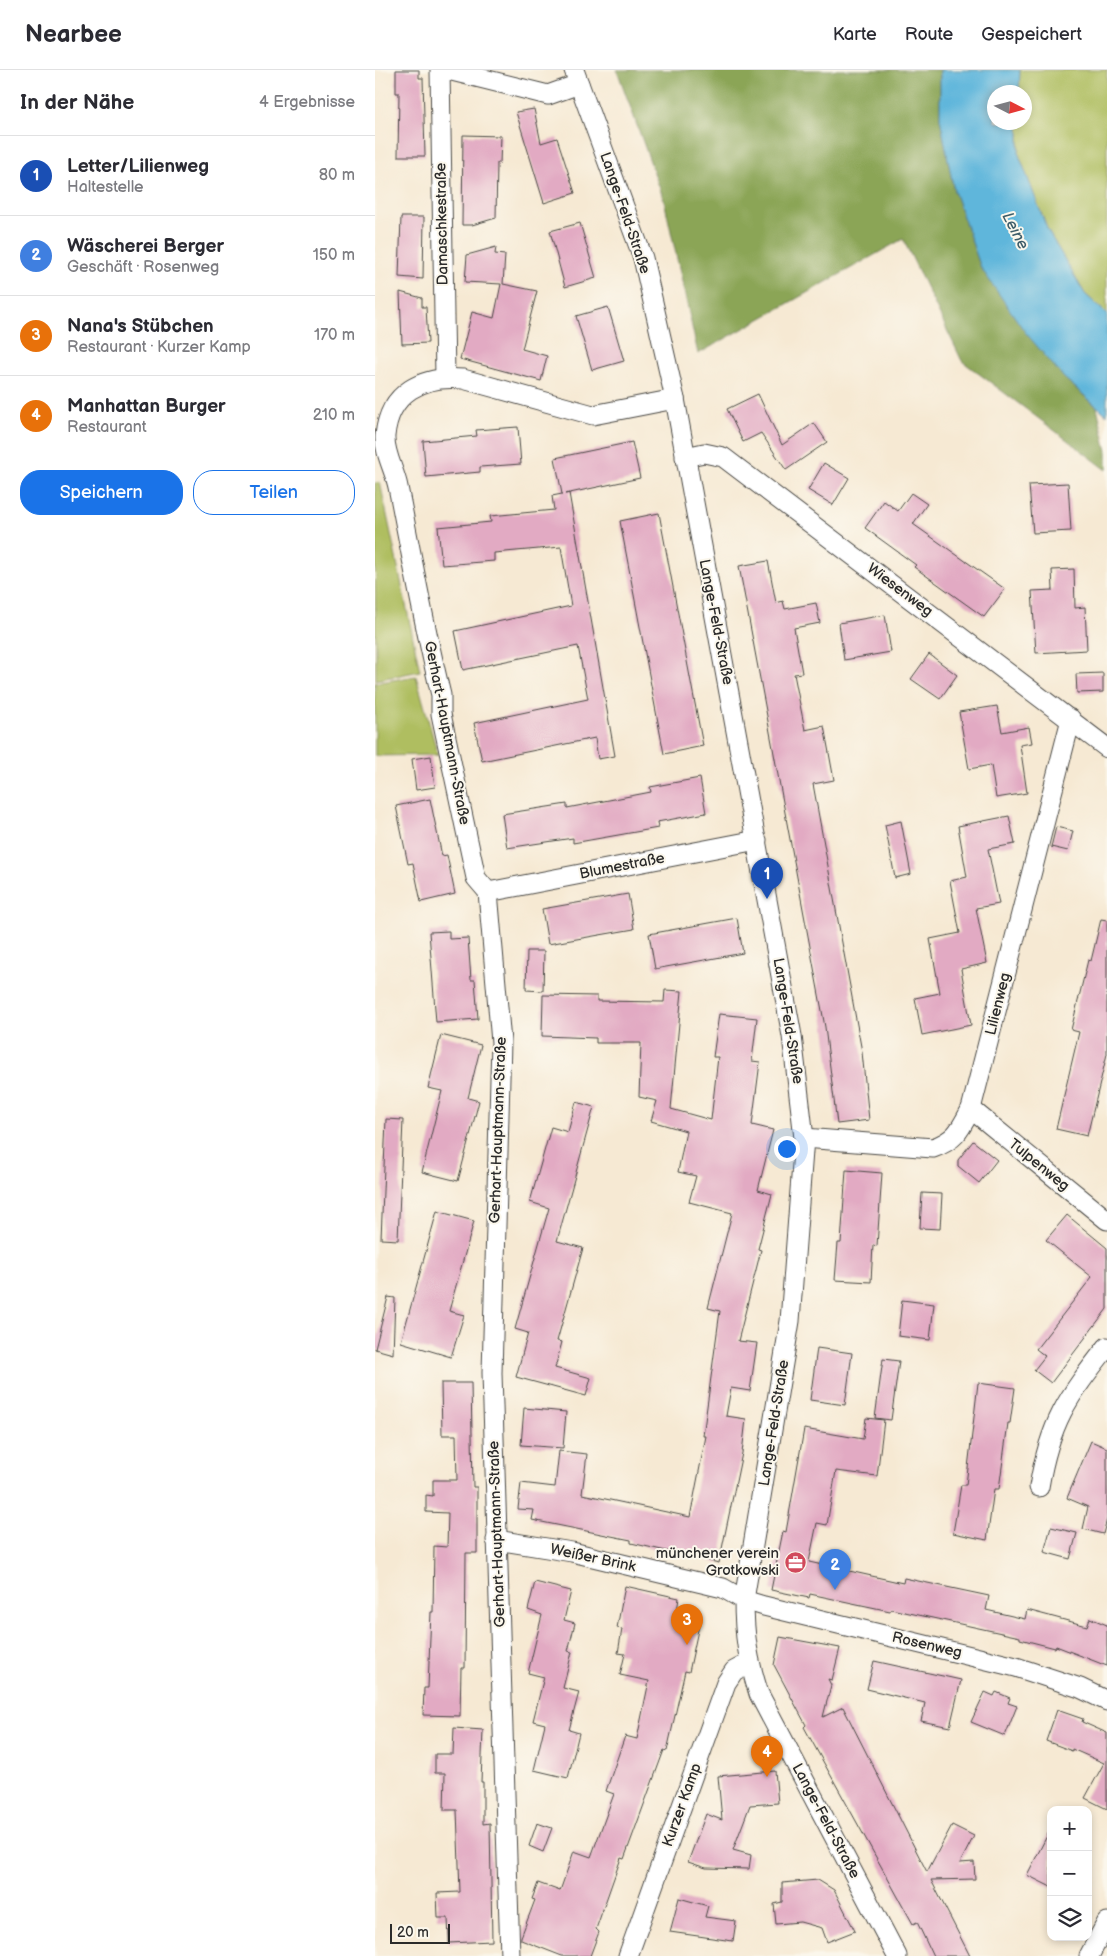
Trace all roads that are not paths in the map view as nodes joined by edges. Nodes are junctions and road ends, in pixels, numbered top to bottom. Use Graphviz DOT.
graph roads {
  1 [pos="440,70"];
  2 [pos="448,70"];
  3 [pos="576,77"];
  4 [pos="445,377"];
  5 [pos="675,399"];
  6 [pos="685,457"];
  7 [pos="1071,719"];
  8 [pos="1107,748"];
  9 [pos="757,840"];
  10 [pos="488,892"];
  11 [pos="971,1109"];
  12 [pos="805,1138"];
  13 [pos="1107,1220"];
  14 [pos="1107,1347"];
  15 [pos="1039,1487"];
  16 [pos="496,1540"];
  17 [pos="744,1600"];
  18 [pos="749,1664"];
  19 [pos="1107,1701"];
  20 [pos="1107,1922"];
  21 [pos="510,1956"];
  22 [pos="628,1956"];
  23 [pos="897,1956"];
  24 [pos="1089,1956"];
  1 -- 4 [label="street, Damaschkestraße"];
  2 -- 3 [label="street"];
  3 -- 5 [label="street, Lange-Feld-Straße"];
  4 -- 5 [label="street, Gerhart-Hauptmann-Straße"];
  4 -- 10 [label="street, Gerhart-Hauptmann-Straße"];
  5 -- 6 [label="street, Lange-Feld-Straße"];
  6 -- 7 [label="street, Wiesenweg"];
  6 -- 9 [label="street, Lange-Feld-Straße"];
  7 -- 8 [label="street, Wiesenweg"];
  7 -- 11 [label="street, Lilienweg"];
  9 -- 10 [label="street, Blumestraße"];
  9 -- 12 [label="street, Lange-Feld-Straße"];
  10 -- 16 [label="street, Gerhart-Hauptmann-Straße"];
  11 -- 12 [label="street, Lilienweg"];
  11 -- 13 [label="street, Tulpenweg"];
  12 -- 17 [label="street, Lange-Feld-Straße"];
  14 -- 15 [label="street"];
  16 -- 17 [label="street, Weißer Brink"];
  16 -- 21 [label="street, Gerhart-Hauptmann-Straße"];
  17 -- 18 [label="street, Lange-Feld-Straße"];
  17 -- 19 [label="street, Rosenweg"];
  18 -- 22 [label="street, Kurzer Kamp"];
  18 -- 23 [label="street, Lange-Feld-Straße"];
  20 -- 24 [label="street"];
}
